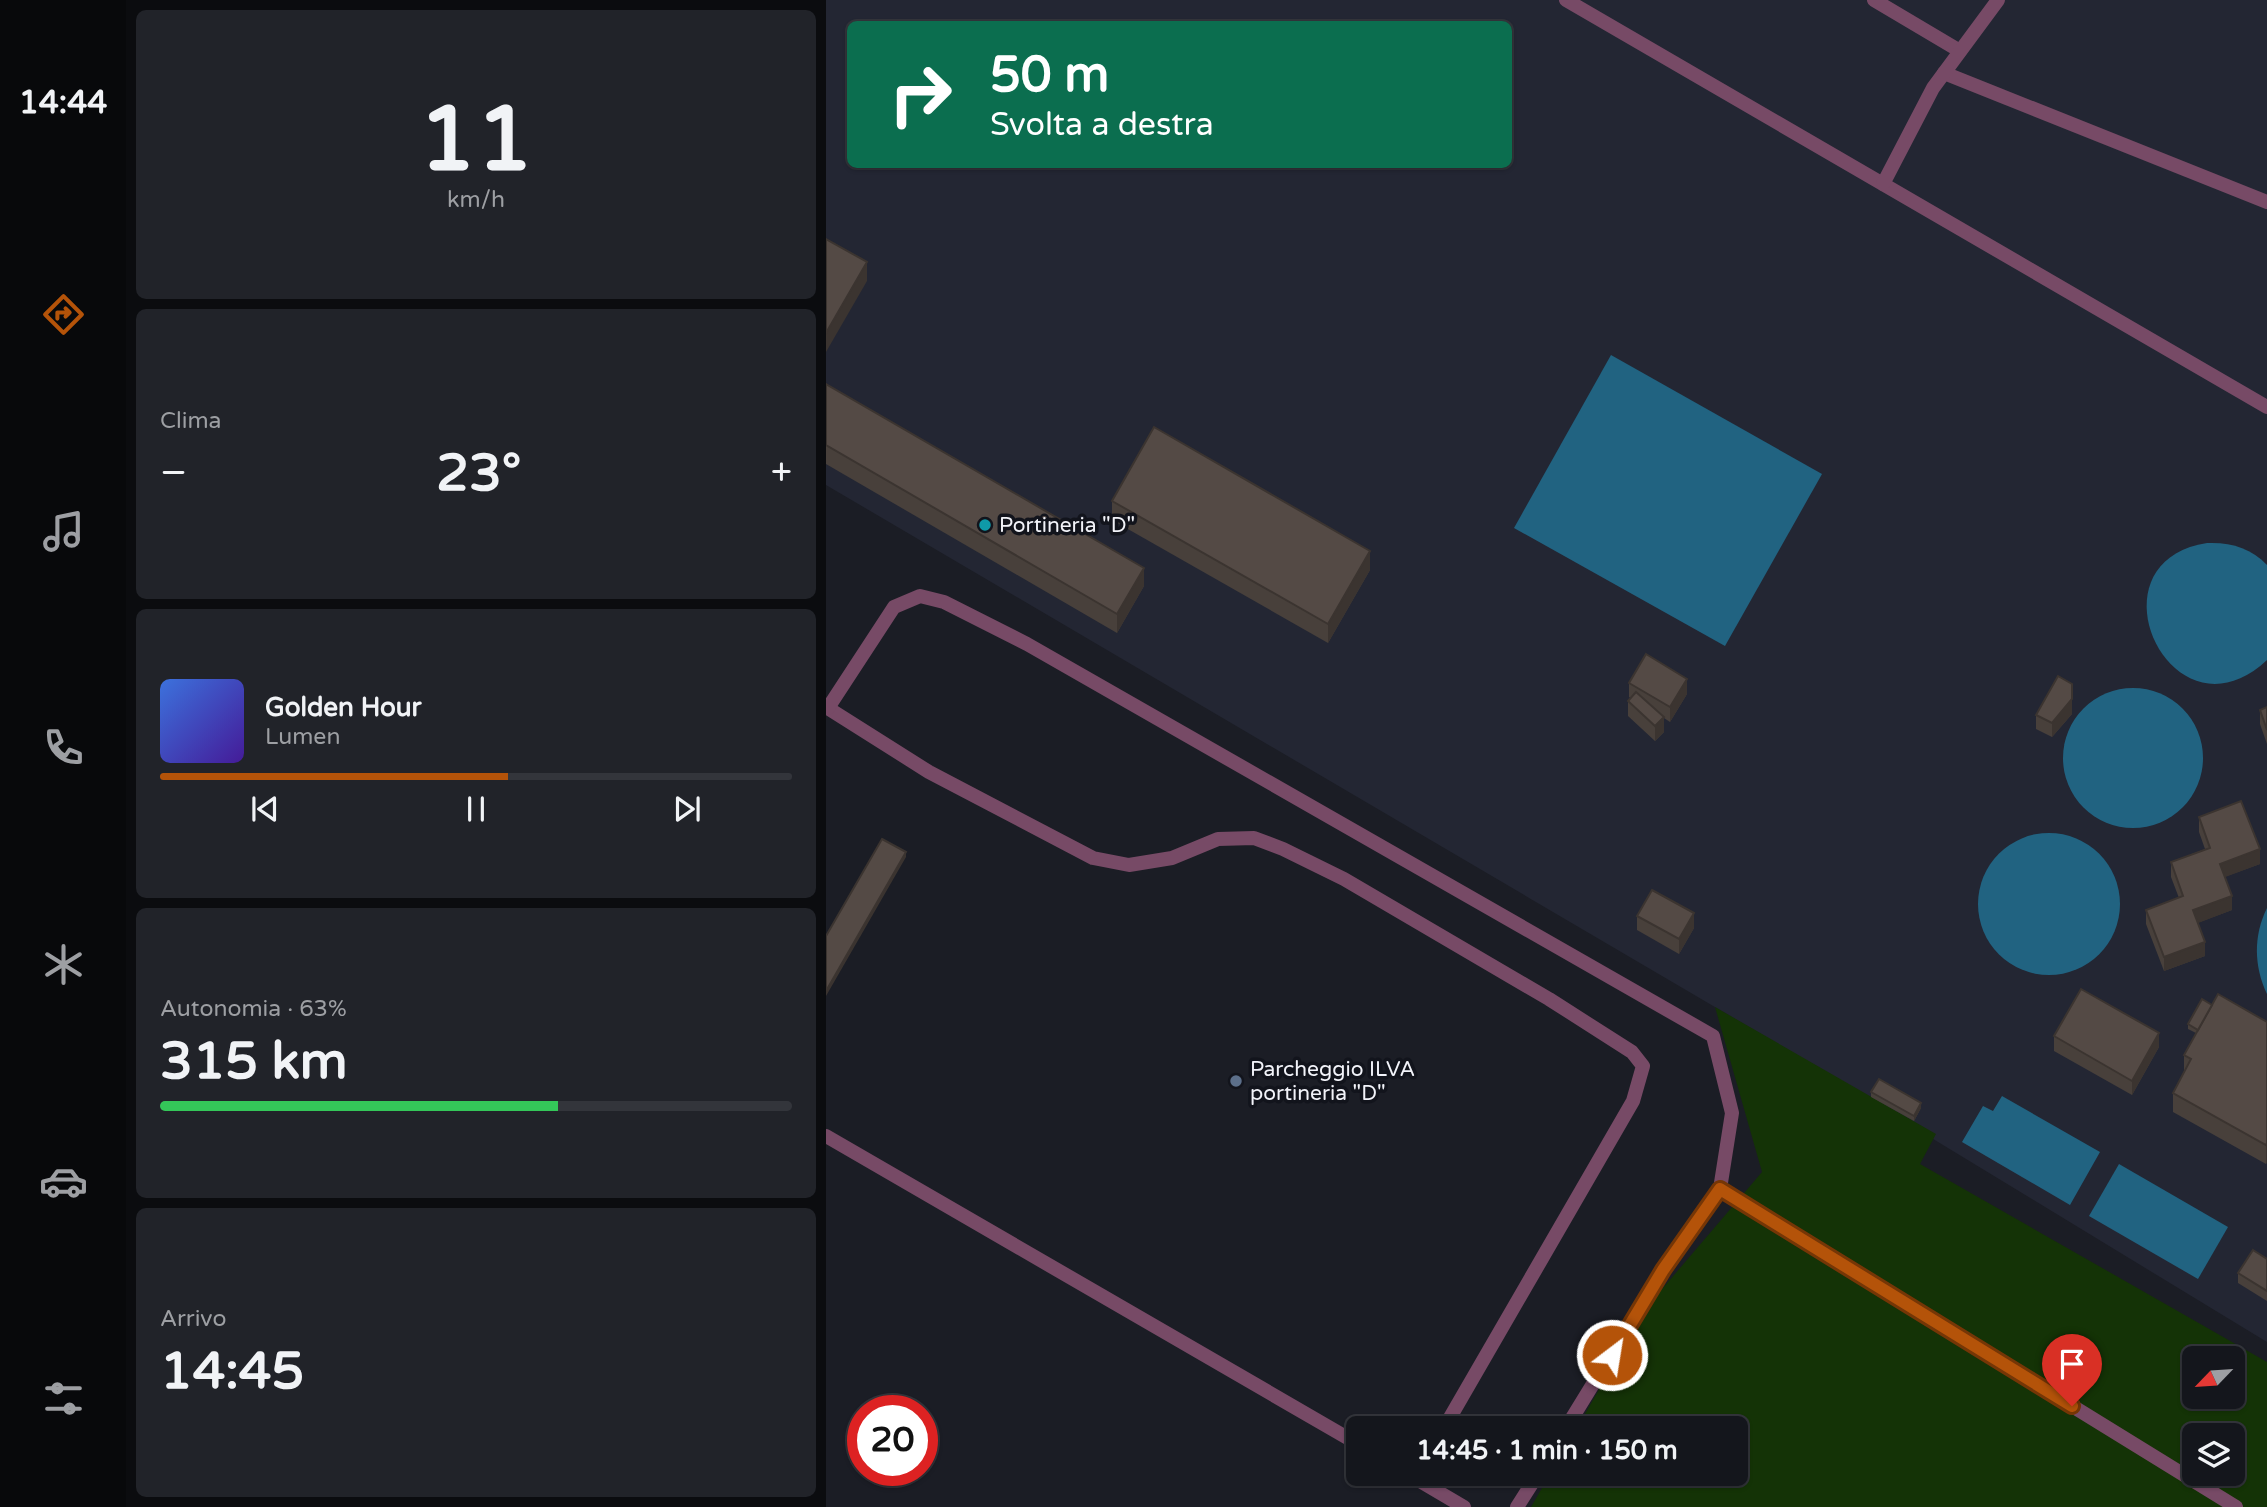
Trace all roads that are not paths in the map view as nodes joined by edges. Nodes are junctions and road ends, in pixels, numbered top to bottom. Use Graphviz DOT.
graph roads {
  1 [pos="1566,0"];
  2 [pos="1874,0"];
  3 [pos="1998,0"];
  4 [pos="1960,51"];
  5 [pos="1944,72"];
  6 [pos="1883,184"];
  7 [pos="2267,202"];
  8 [pos="2267,407"];
  9 [pos="827,708"];
  10 [pos="826,1136"];
  11 [pos="1720,1189"];
  12 [pos="1451,1416"];
  13 [pos="1573,1416"];
  14 [pos="1346,1437"];
  15 [pos="1431,1486"];
  16 [pos="1530,1486"];
  17 [pos="1464,1507"];
  18 [pos="1517,1507"];
  19 [pos="2236,1507"];
  1 -- 6 [label="lane"];
  2 -- 4 [label="lane"];
  3 -- 4 [label="lane"];
  4 -- 5 [label="lane"];
  5 -- 6 [label="lane"];
  5 -- 7 [label="lane"];
  6 -- 8 [label="lane"];
  9 -- 11 [label="lane"];
  9 -- 12 [label="lane"];
  10 -- 14 [label="lane"];
  11 -- 13 [label="lane"];
  11 -- 19 [label="lane"];
  15 -- 17 [label="lane"];
  16 -- 18 [label="lane"];
}
